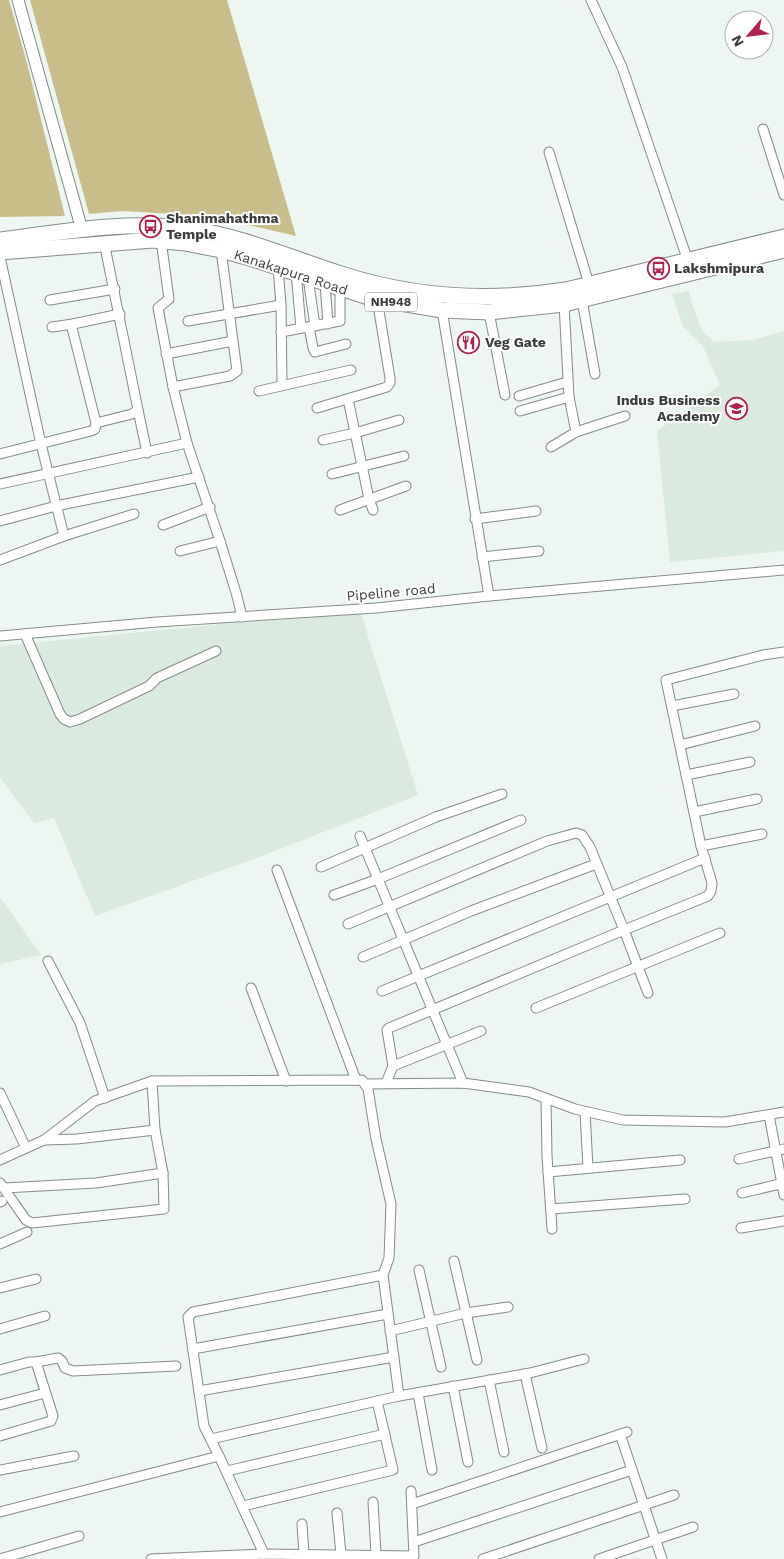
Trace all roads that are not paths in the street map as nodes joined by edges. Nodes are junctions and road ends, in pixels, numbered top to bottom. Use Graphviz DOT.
graph roads {
  1 [pos="18,0"];
  2 [pos="591,0"];
  3 [pos="763,129"];
  4 [pos="549,152"];
  5 [pos="784,195"];
  6 [pos="82,230"];
  7 [pos="784,237"];
  8 [pos="0,240"];
  9 [pos="162,240"];
  10 [pos="104,242"];
  11 [pos="220,250"];
  12 [pos="784,250"];
  13 [pos="252,251"];
  14 [pos="0,252"];
  15 [pos="0,258"];
  16 [pos="688,261"];
  17 [pos="278,267"];
  18 [pos="302,275"];
  19 [pos="325,284"];
  20 [pos="590,284"];
  21 [pos="115,289"];
  22 [pos="340,289"];
  23 [pos="377,299"];
  24 [pos="50,300"];
  25 [pos="582,300"];
  26 [pos="564,304"];
  27 [pos="281,305"];
  28 [pos="442,310"];
  29 [pos="489,312"];
  30 [pos="120,314"];
  31 [pos="229,314"];
  32 [pos="188,321"];
  33 [pos="73,324"];
  34 [pos="328,324"];
  35 [pos="52,327"];
  36 [pos="308,327"];
  37 [pos="281,332"];
  38 [pos="234,341"];
  39 [pos="346,344"];
  40 [pos="166,354"];
  41 [pos="351,370"];
  42 [pos="595,374"];
  43 [pos="567,382"];
  44 [pos="282,384"];
  45 [pos="173,387"];
  46 [pos="259,391"];
  47 [pos="505,395"];
  48 [pos="519,396"];
  49 [pos="568,397"];
  50 [pos="348,399"];
  51 [pos="317,408"];
  52 [pos="138,410"];
  53 [pos="520,411"];
  54 [pos="625,416"];
  55 [pos="399,420"];
  56 [pos="96,423"];
  57 [pos="576,432"];
  58 [pos="355,433"];
  59 [pos="323,440"];
  60 [pos="41,444"];
  61 [pos="187,444"];
  62 [pos="551,447"];
  63 [pos="146,453"];
  64 [pos="0,454"];
  65 [pos="404,456"];
  66 [pos="363,468"];
  67 [pos="48,473"];
  68 [pos="332,474"];
  69 [pos="199,477"];
  70 [pos="0,484"];
  71 [pos="406,486"];
  72 [pos="369,499"];
  73 [pos="56,506"];
  74 [pos="210,507"];
  75 [pos="340,510"];
  76 [pos="373,510"];
  77 [pos="536,511"];
  78 [pos="134,514"];
  79 [pos="475,519"];
  80 [pos="0,522"];
  81 [pos="163,525"];
  82 [pos="64,536"];
  83 [pos="220,541"];
  84 [pos="180,550"];
  85 [pos="539,551"];
  86 [pos="482,557"];
  87 [pos="0,560"];
  88 [pos="784,570"];
  89 [pos="489,596"];
  90 [pos="242,617"];
  91 [pos="25,634"];
  92 [pos="0,636"];
  93 [pos="216,651"];
  94 [pos="784,652"];
  95 [pos="734,694"];
  96 [pos="672,706"];
  97 [pos="756,726"];
  98 [pos="680,745"];
  99 [pos="750,762"];
  100 [pos="686,776"];
  101 [pos="502,794"];
  102 [pos="757,799"];
  103 [pos="694,812"];
  104 [pos="520,820"];
  105 [pos="762,834"];
  106 [pos="360,836"];
  107 [pos="702,846"];
  108 [pos="364,847"];
  109 [pos="705,858"];
  110 [pos="596,864"];
  111 [pos="321,867"];
  112 [pos="277,870"];
  113 [pos="378,879"];
  114 [pos="334,895"];
  115 [pos="609,897"];
  116 [pos="389,906"];
  117 [pos="348,924"];
  118 [pos="624,930"];
  119 [pos="720,933"];
  120 [pos="403,940"];
  121 [pos="364,957"];
  122 [pos="48,961"];
  123 [pos="638,966"];
  124 [pos="418,976"];
  125 [pos="251,988"];
  126 [pos="382,991"];
  127 [pos="648,993"];
  128 [pos="536,1008"];
  129 [pos="432,1010"];
  130 [pos="481,1031"];
  131 [pos="446,1044"];
  132 [pos="393,1066"];
  133 [pos="152,1081"];
  134 [pos="286,1081"];
  135 [pos="360,1082"];
  136 [pos="463,1083"];
  137 [pos="386,1084"];
  138 [pos="0,1093"];
  139 [pos="105,1098"];
  140 [pos="546,1099"];
  141 [pos="585,1112"];
  142 [pos="784,1112"];
  143 [pos="769,1115"];
  144 [pos="155,1130"];
  145 [pos="44,1140"];
  146 [pos="26,1148"];
  147 [pos="780,1150"];
  148 [pos="0,1160"];
  149 [pos="680,1160"];
  150 [pos="739,1160"];
  151 [pos="588,1168"];
  152 [pos="548,1172"];
  153 [pos="163,1173"];
  154 [pos="783,1184"];
  155 [pos="2,1185"];
  156 [pos="742,1193"];
  157 [pos="784,1195"];
  158 [pos="686,1199"];
  159 [pos="550,1209"];
  160 [pos="784,1221"];
  161 [pos="552,1228"];
  162 [pos="740,1228"];
  163 [pos="28,1232"];
  164 [pos="0,1244"];
  165 [pos="454,1261"];
  166 [pos="418,1270"];
  167 [pos="383,1275"];
  168 [pos="36,1279"];
  169 [pos="0,1288"];
  170 [pos="508,1307"];
  171 [pos="466,1313"];
  172 [pos="388,1314"];
  173 [pos="44,1316"];
  174 [pos="431,1322"];
  175 [pos="0,1329"];
  176 [pos="390,1331"];
  177 [pos="193,1350"];
  178 [pos="394,1357"];
  179 [pos="584,1359"];
  180 [pos="477,1360"];
  181 [pos="36,1362"];
  182 [pos="176,1366"];
  183 [pos="442,1367"];
  184 [pos="0,1370"];
  185 [pos="525,1374"];
  186 [pos="489,1380"];
  187 [pos="454,1386"];
  188 [pos="199,1391"];
  189 [pos="418,1392"];
  190 [pos="45,1393"];
  191 [pos="399,1396"];
  192 [pos="377,1401"];
  193 [pos="0,1405"];
  194 [pos="385,1434"];
  195 [pos="0,1436"];
  196 [pos="211,1439"];
  197 [pos="542,1448"];
  198 [pos="504,1452"];
  199 [pos="74,1456"];
  200 [pos="219,1456"];
  201 [pos="468,1462"];
  202 [pos="0,1470"];
  203 [pos="432,1470"];
  204 [pos="632,1470"];
  205 [pos="227,1471"];
  206 [pos="411,1491"];
  207 [pos="674,1495"];
  208 [pos="373,1502"];
  209 [pos="412,1504"];
  210 [pos="644,1505"];
  211 [pos="243,1506"];
  212 [pos="0,1512"];
  213 [pos="337,1513"];
  214 [pos="302,1524"];
  215 [pos="693,1527"];
  216 [pos="79,1536"];
  217 [pos="656,1540"];
  218 [pos="414,1542"];
  219 [pos="264,1554"];
  220 [pos="304,1554"];
  221 [pos="341,1554"];
  222 [pos="376,1554"];
  223 [pos="31,1555"];
  224 [pos="414,1557"];
  225 [pos="0,1559"];
  226 [pos="151,1559"];
  227 [pos="483,1559"];
  228 [pos="599,1559"];
  229 [pos="662,1559"];
  1 -- 6 [label="street"];
  2 -- 16 [label="street"];
  3 -- 5 [label="street"];
  4 -- 20 [label="street"];
  6 -- 8 [label="highway, Kanakapura Road / NH948"];
  6 -- 13 [label="highway, Kanakapura Road / NH948"];
  7 -- 16 [label="highway, Kanakapura Road / NH948"];
  9 -- 10 [label="highway, Kanakapura Road / NH948"];
  9 -- 11 [label="highway, Kanakapura Road / NH948"];
  9 -- 40 [label="street"];
  10 -- 14 [label="highway, Kanakapura Road / NH948"];
  10 -- 21 [label="street"];
  11 -- 13 [label="highway, Kanakapura Road / NH948"];
  11 -- 31 [label="street"];
  12 -- 25 [label="highway, Kanakapura Road / NH948"];
  13 -- 17 [label="highway, Kanakapura Road / NH948"];
  13 -- 20 [label="highway, Kanakapura Road / NH948"];
  15 -- 60 [label="street"];
  16 -- 20 [label="highway, Kanakapura Road / NH948"];
  17 -- 18 [label="highway, Kanakapura Road / NH948"];
  17 -- 27 [label="street"];
  18 -- 19 [label="highway, Kanakapura Road / NH948"];
  18 -- 36 [label="street"];
  18 -- 36 [label="street"];
  19 -- 22 [label="highway, Kanakapura Road / NH948"];
  19 -- 34 [label="street"];
  21 -- 24 [label="street"];
  21 -- 30 [label="street"];
  22 -- 23 [label="highway, Kanakapura Road / NH948"];
  22 -- 34 [label="street"];
  23 -- 28 [label="highway, Kanakapura Road / NH948"];
  23 -- 50 [label="street"];
  25 -- 26 [label="highway, Kanakapura Road / NH948"];
  25 -- 42 [label="street"];
  26 -- 29 [label="highway, Kanakapura Road / NH948"];
  26 -- 43 [label="street"];
  27 -- 31 [label="street"];
  27 -- 37 [label="street"];
  28 -- 29 [label="highway, Kanakapura Road / NH948"];
  28 -- 79 [label="street"];
  29 -- 47 [label="street"];
  30 -- 33 [label="street"];
  30 -- 52 [label="street"];
  31 -- 32 [label="street"];
  31 -- 38 [label="street"];
  33 -- 35 [label="street"];
  33 -- 56 [label="street"];
  34 -- 36 [label="street"];
  36 -- 37 [label="street"];
  36 -- 39 [label="street"];
  37 -- 44 [label="street"];
  38 -- 40 [label="street"];
  38 -- 45 [label="street"];
  40 -- 45 [label="street"];
  41 -- 44 [label="street"];
  43 -- 48 [label="street"];
  43 -- 49 [label="street"];
  44 -- 46 [label="street"];
  45 -- 61 [label="street"];
  49 -- 53 [label="street"];
  49 -- 57 [label="street"];
  50 -- 51 [label="street"];
  50 -- 58 [label="street"];
  52 -- 56 [label="street"];
  52 -- 63 [label="street"];
  54 -- 57 [label="street"];
  55 -- 58 [label="street"];
  56 -- 60 [label="street"];
  57 -- 62 [label="street"];
  58 -- 59 [label="street"];
  58 -- 66 [label="street"];
  60 -- 64 [label="street"];
  60 -- 67 [label="street"];
  61 -- 63 [label="street"];
  61 -- 69 [label="street"];
  63 -- 67 [label="street"];
  65 -- 66 [label="street"];
  66 -- 68 [label="street"];
  66 -- 72 [label="street"];
  67 -- 70 [label="street"];
  67 -- 73 [label="street"];
  69 -- 73 [label="street"];
  69 -- 74 [label="street"];
  71 -- 72 [label="street"];
  72 -- 75 [label="street"];
  72 -- 76 [label="street"];
  73 -- 80 [label="street"];
  73 -- 82 [label="street"];
  74 -- 81 [label="street"];
  74 -- 83 [label="street"];
  77 -- 79 [label="street"];
  78 -- 82 [label="street"];
  79 -- 86 [label="street"];
  82 -- 87 [label="street"];
  83 -- 84 [label="street"];
  83 -- 90 [label="street"];
  85 -- 86 [label="street"];
  86 -- 89 [label="street"];
  88 -- 89 [label="street, Pipeline road"];
  89 -- 90 [label="street, Pipeline road"];
  90 -- 91 [label="street, Pipeline road"];
  91 -- 92 [label="street, Pipeline road"];
  91 -- 93 [label="street"];
  94 -- 96 [label="street"];
  95 -- 96 [label="street"];
  96 -- 98 [label="street"];
  97 -- 98 [label="street"];
  98 -- 100 [label="street"];
  99 -- 100 [label="street"];
  100 -- 103 [label="street"];
  101 -- 108 [label="street"];
  102 -- 103 [label="street"];
  103 -- 107 [label="street"];
  104 -- 113 [label="street"];
  105 -- 107 [label="street"];
  106 -- 108 [label="street"];
  107 -- 109 [label="street"];
  108 -- 111 [label="street"];
  108 -- 113 [label="street"];
  109 -- 115 [label="street"];
  109 -- 118 [label="street"];
  110 -- 115 [label="street"];
  110 -- 116 [label="street"];
  110 -- 120 [label="street"];
  112 -- 135 [label="street"];
  113 -- 114 [label="street"];
  113 -- 116 [label="street"];
  115 -- 118 [label="street"];
  115 -- 124 [label="street"];
  116 -- 117 [label="street"];
  116 -- 120 [label="street"];
  118 -- 123 [label="street"];
  118 -- 129 [label="street"];
  119 -- 123 [label="street"];
  120 -- 121 [label="street"];
  120 -- 124 [label="street"];
  122 -- 139 [label="street"];
  123 -- 127 [label="street"];
  123 -- 128 [label="street"];
  124 -- 126 [label="street"];
  124 -- 129 [label="street"];
  125 -- 134 [label="street"];
  129 -- 131 [label="street"];
  129 -- 132 [label="street"];
  130 -- 131 [label="street"];
  131 -- 132 [label="street"];
  131 -- 136 [label="street"];
  132 -- 137 [label="street"];
  133 -- 134 [label="street"];
  133 -- 139 [label="street"];
  133 -- 144 [label="street"];
  134 -- 135 [label="street"];
  135 -- 137 [label="street"];
  135 -- 167 [label="street"];
  136 -- 137 [label="street"];
  136 -- 140 [label="street"];
  138 -- 146 [label="street"];
  139 -- 145 [label="street"];
  140 -- 141 [label="street"];
  140 -- 152 [label="street"];
  141 -- 143 [label="street"];
  141 -- 151 [label="street"];
  142 -- 143 [label="street"];
  143 -- 147 [label="street"];
  144 -- 145 [label="street"];
  144 -- 153 [label="street"];
  145 -- 146 [label="street"];
  146 -- 148 [label="street"];
  147 -- 150 [label="street"];
  147 -- 154 [label="street"];
  149 -- 151 [label="street"];
  151 -- 152 [label="street"];
  152 -- 159 [label="street"];
  153 -- 155 [label="street"];
  153 -- 155 [label="street"];
  154 -- 156 [label="street"];
  154 -- 157 [label="street"];
  158 -- 159 [label="street"];
  159 -- 161 [label="street"];
  160 -- 162 [label="street"];
  163 -- 164 [label="street"];
  165 -- 171 [label="street"];
  166 -- 174 [label="street"];
  167 -- 172 [label="street"];
  167 -- 177 [label="street"];
  168 -- 169 [label="street"];
  170 -- 171 [label="street"];
  171 -- 174 [label="street"];
  171 -- 180 [label="street"];
  172 -- 176 [label="street"];
  172 -- 177 [label="street"];
  173 -- 175 [label="street"];
  174 -- 176 [label="street"];
  174 -- 183 [label="street"];
  176 -- 178 [label="street"];
  177 -- 188 [label="street"];
  178 -- 188 [label="street"];
  178 -- 191 [label="street"];
  179 -- 185 [label="street"];
  181 -- 182 [label="street"];
  181 -- 184 [label="street"];
  181 -- 190 [label="street"];
  185 -- 186 [label="street"];
  185 -- 197 [label="street"];
  186 -- 187 [label="street"];
  186 -- 198 [label="street"];
  187 -- 189 [label="street"];
  187 -- 201 [label="street"];
  188 -- 196 [label="street"];
  189 -- 191 [label="street"];
  189 -- 203 [label="street"];
  190 -- 193 [label="street"];
  190 -- 195 [label="street"];
  191 -- 192 [label="street"];
  192 -- 194 [label="street"];
  192 -- 196 [label="street"];
  194 -- 205 [label="street"];
  194 -- 211 [label="street"];
  196 -- 200 [label="street"];
  199 -- 202 [label="street"];
  200 -- 205 [label="street"];
  200 -- 212 [label="street"];
  204 -- 209 [label="street"];
  204 -- 210 [label="street"];
  204 -- 218 [label="street"];
  205 -- 211 [label="street"];
  206 -- 209 [label="street"];
  207 -- 210 [label="street"];
  208 -- 222 [label="street"];
  209 -- 218 [label="street"];
  210 -- 217 [label="street"];
  210 -- 227 [label="street"];
  211 -- 219 [label="street"];
  213 -- 221 [label="street"];
  214 -- 220 [label="street"];
  215 -- 217 [label="street"];
  216 -- 223 [label="street"];
  217 -- 228 [label="street"];
  217 -- 229 [label="street"];
  218 -- 224 [label="street"];
  219 -- 220 [label="street"];
  219 -- 226 [label="street"];
  220 -- 221 [label="street"];
  221 -- 222 [label="street"];
  222 -- 224 [label="street"];
  223 -- 225 [label="street"];
}
